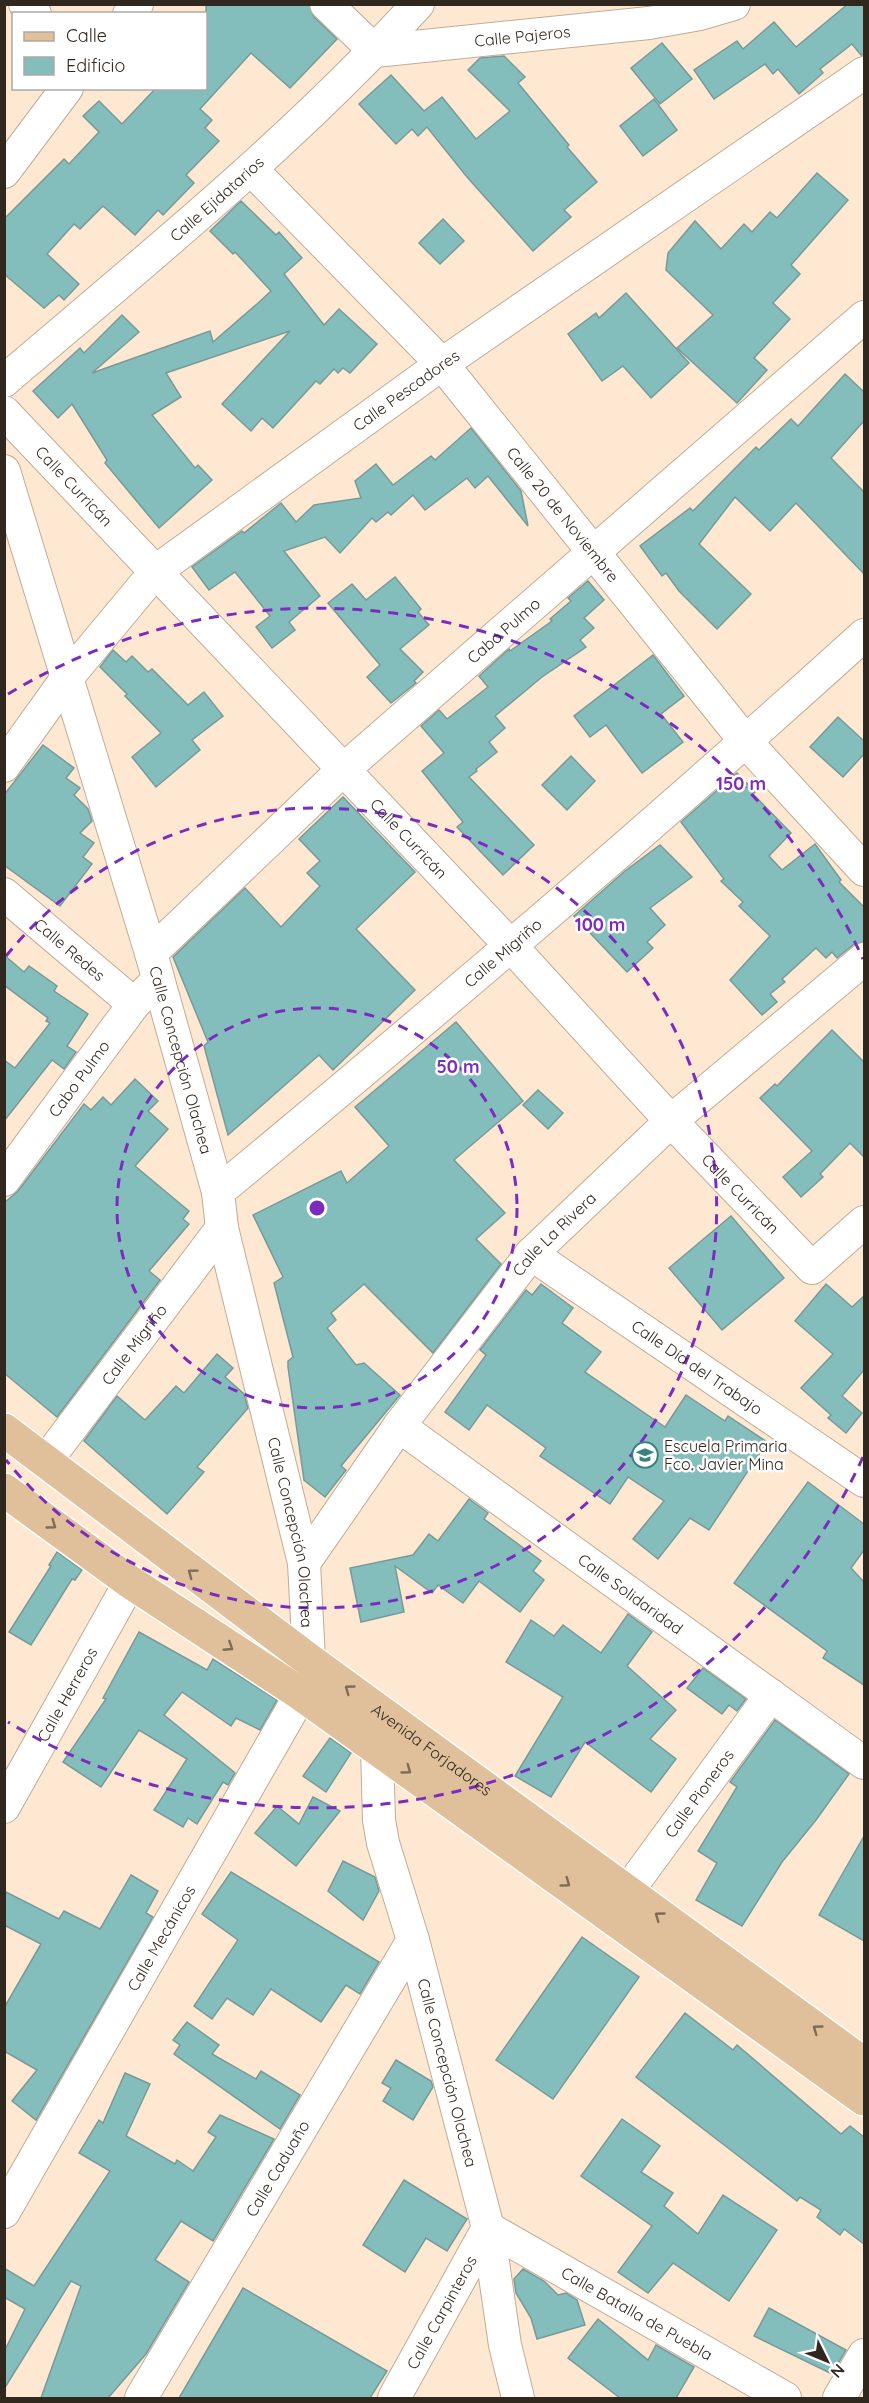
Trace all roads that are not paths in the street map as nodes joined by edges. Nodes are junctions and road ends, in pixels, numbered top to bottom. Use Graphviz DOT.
graph roads {
  1 [pos="326,4"];
  2 [pos="418,4"];
  3 [pos="734,4"];
  4 [pos="375,51"];
  5 [pos="864,73"];
  6 [pos="66,90"];
  7 [pos="251,169"];
  8 [pos="4,172"];
  9 [pos="861,328"];
  10 [pos="442,364"];
  11 [pos="4,381"];
  12 [pos="4,412"];
  13 [pos="27,435"];
  14 [pos="4,464"];
  15 [pos="4,471"];
  16 [pos="595,553"];
  17 [pos="156,571"];
  18 [pos="864,635"];
  19 [pos="67,678"];
  20 [pos="746,742"];
  21 [pos="4,766"];
  22 [pos="343,770"];
  23 [pos="864,870"];
  24 [pos="4,894"];
  25 [pos="510,945"];
  26 [pos="864,959"];
  27 [pos="154,967"];
  28 [pos="134,1004"];
  29 [pos="671,1121"];
  30 [pos="7,1172"];
  31 [pos="218,1192"];
  32 [pos="864,1222"];
  33 [pos="222,1228"];
  34 [pos="531,1254"];
  35 [pos="399,1426"];
  36 [pos="4,1430"];
  37 [pos="46,1461"];
  38 [pos="864,1481"];
  39 [pos="4,1490"];
  40 [pos="304,1563"];
  41 [pos="130,1582"];
  42 [pos="309,1660"];
  43 [pos="301,1694"];
  44 [pos="771,1695"];
  45 [pos="377,1748"];
  46 [pos="864,1762"];
  47 [pos="4,1807"];
  48 [pos="627,1892"];
  49 [pos="413,1940"];
  50 [pos="864,2064"];
  51 [pos="864,2099"];
  52 [pos="4,2212"];
  53 [pos="488,2228"];
  54 [pos="864,2355"];
  55 [pos="141,2398"];
  56 [pos="394,2398"];
  57 [pos="518,2398"];
  58 [pos="785,2398"];
  59 [pos="839,2398"];
  1 -- 4 [label="street"];
  2 -- 4 [label="street, Calle Ejidatarios"];
  3 -- 4 [label="street, Calle Pajeros"];
  4 -- 7 [label="street, Calle Ejidatarios"];
  5 -- 10 [label="street, Calle Pescadores"];
  6 -- 8 [label="street"];
  7 -- 10 [label="street, Calle 20 de Noviembre"];
  7 -- 11 [label="street, Calle Ejidatarios"];
  9 -- 16 [label="street, Cabo Pulmo"];
  10 -- 16 [label="street, Calle 20 de Noviembre"];
  10 -- 17 [label="street, Calle Pescadores"];
  12 -- 13 [label="street, Calle Curricán"];
  13 -- 14 [label="street"];
  13 -- 17 [label="street, Calle Curricán"];
  15 -- 19 [label="street, Calle Concepción Olachea"];
  16 -- 20 [label="street, Calle 20 de Noviembre"];
  16 -- 22 [label="street, Cabo Pulmo"];
  17 -- 19 [label="street, Calle Pescadores"];
  17 -- 22 [label="street, Calle Curricán"];
  18 -- 20 [label="street, Calle Migriño"];
  19 -- 21 [label="street, Calle Pescadores"];
  19 -- 27 [label="street, Calle Concepción Olachea"];
  20 -- 23 [label="street, Calle 20 de Noviembre"];
  20 -- 25 [label="street, Calle Migriño"];
  22 -- 25 [label="street, Calle Curricán"];
  22 -- 27 [label="street, Cabo Pulmo"];
  24 -- 28 [label="street, Calle Redes"];
  25 -- 29 [label="street, Calle Curricán"];
  25 -- 31 [label="street, Calle Migriño"];
  26 -- 29 [label="street, Calle La Rivera"];
  27 -- 28 [label="street, Cabo Pulmo"];
  27 -- 31 [label="street, Calle Concepción Olachea"];
  28 -- 30 [label="street, Cabo Pulmo"];
  29 -- 32 [label="street, Calle Curricán"];
  29 -- 34 [label="street, Calle La Rivera"];
  31 -- 33 [label="street, Calle Concepción Olachea"];
  33 -- 37 [label="street, Calle Migriño"];
  33 -- 40 [label="street, Calle Concepción Olachea"];
  34 -- 35 [label="street, Calle La Rivera"];
  34 -- 38 [label="street, Calle Día del Trabajo"];
  35 -- 40 [label="street, Calle La Rivera"];
  35 -- 44 [label="street, Calle Solidaridad"];
  36 -- 37 [label="main road, Avenida Forjadores"];
  42 -- 37 [label="main road, Avenida Forjadores, one-way"];
  39 -- 41 [label="main road, Avenida Forjadores, one-way"];
  40 -- 42 [label="street, Calle Concepción Olachea"];
  41 -- 43 [label="main road, Avenida Forjadores, one-way"];
  41 -- 47 [label="street, Calle Herreros"];
  42 -- 43 [label="street, Calle Mecánicos"];
  48 -- 42 [label="main road, Avenida Forjadores, one-way"];
  43 -- 45 [label="main road, Avenida Forjadores"];
  43 -- 52 [label="street, Calle Mecánicos"];
  44 -- 46 [label="street, Calle Solidaridad"];
  44 -- 48 [label="street, Calle Pioneros"];
  45 -- 49 [label="street, Calle Concepción Olachea"];
  45 -- 51 [label="main road, Avenida Forjadores, one-way"];
  50 -- 48 [label="main road, Avenida Forjadores, one-way"];
  49 -- 53 [label="street, Calle Concepción Olachea"];
  49 -- 55 [label="street, Calle Caduaño"];
  53 -- 56 [label="street, Calle Carpinteros"];
  53 -- 57 [label="street, Calle Concepción Olachea"];
  53 -- 58 [label="street, Calle Batalla de Puebla"];
  54 -- 59 [label="street"];
}
